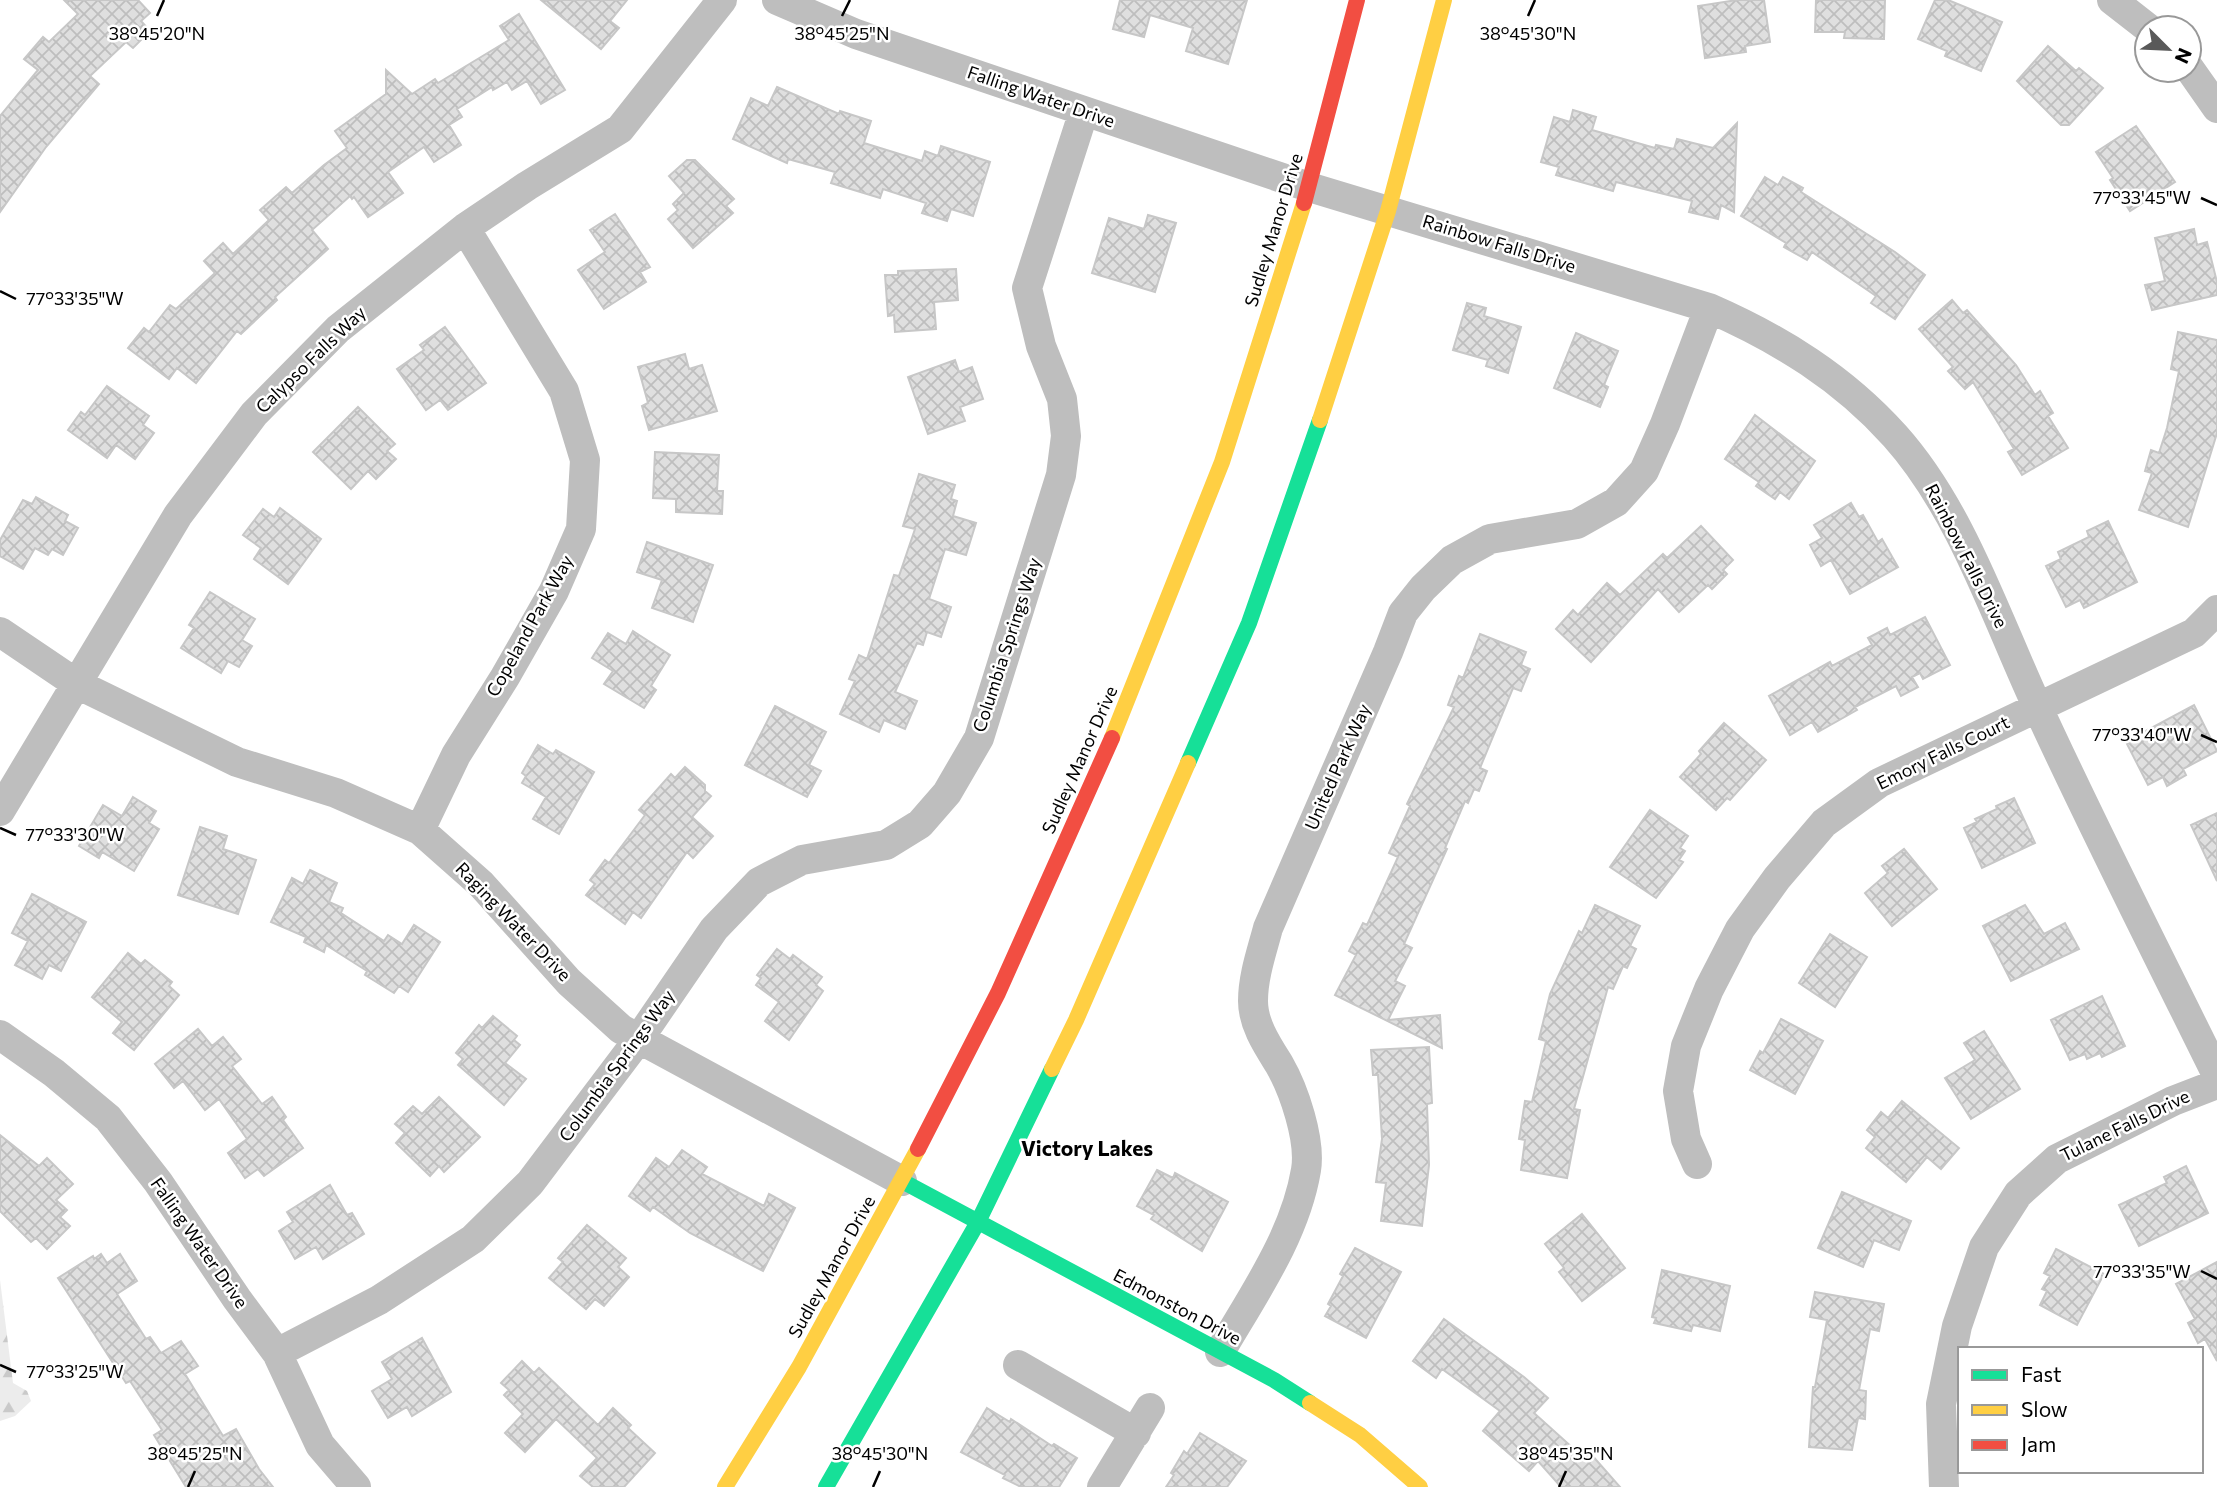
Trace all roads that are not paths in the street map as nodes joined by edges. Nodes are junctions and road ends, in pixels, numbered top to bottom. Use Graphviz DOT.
graph roads {
  1 [pos="722,0"];
  2 [pos="777,0"];
  3 [pos="1357,0"];
  4 [pos="1444,0"];
  5 [pos="2112,0"];
  6 [pos="2133,16"];
  7 [pos="2200,84"];
  8 [pos="2217,108"];
  9 [pos="1084,111"];
  10 [pos="1309,187"];
  11 [pos="1388,211"];
  12 [pos="465,228"];
  13 [pos="1709,308"];
  14 [pos="2217,610"];
  15 [pos="0,632"];
  16 [pos="77,684"];
  17 [pos="2037,707"];
  18 [pos="0,811"];
  19 [pos="420,830"];
  20 [pos="0,1035"];
  21 [pos="638,1040"];
  22 [pos="2217,1075"];
  23 [pos="2217,1084"];
  24 [pos="1697,1164"];
  25 [pos="902,1181"];
  26 [pos="978,1222"];
  27 [pos="1220,1352"];
  28 [pos="277,1353"];
  29 [pos="1018,1365"];
  30 [pos="356,1487"];
  31 [pos="724,1487"];
  32 [pos="826,1487"];
  33 [pos="1102,1487"];
  34 [pos="1420,1487"];
  35 [pos="1944,1487"];
  1 -- 12 [label="street, Calypso Falls Way"];
  2 -- 9 [label="street, Falling Water Drive"];
  3 -- 10 [label="main road, Sudley Manor Drive"];
  4 -- 11 [label="main road"];
  5 -- 6 [label="street"];
  7 -- 8 [label="street"];
  9 -- 10 [label="street, Falling Water Drive"];
  9 -- 21 [label="street, Columbia Springs Way"];
  10 -- 11 [label="street, Rainbow Falls Drive"];
  10 -- 25 [label="main road, Sudley Manor Drive"];
  11 -- 13 [label="street, Rainbow Falls Drive"];
  11 -- 26 [label="main road"];
  12 -- 16 [label="street, Calypso Falls Way"];
  12 -- 19 [label="street, Copeland Park Way"];
  13 -- 17 [label="street, Rainbow Falls Drive"];
  13 -- 27 [label="street, United Park Way"];
  14 -- 17 [label="street, Emory Falls Court"];
  15 -- 16 [label="street, Raging Water Drive"];
  16 -- 18 [label="street, Calypso Falls Way"];
  16 -- 19 [label="street, Raging Water Drive"];
  17 -- 22 [label="street, Rainbow Falls Drive"];
  17 -- 24 [label="street, Emory Falls Court"];
  19 -- 21 [label="street, Raging Water Drive"];
  20 -- 28 [label="street, Falling Water Drive"];
  21 -- 25 [label="street, Raging Water Drive"];
  21 -- 28 [label="street, Columbia Springs Way"];
  23 -- 35 [label="street, Tulane Falls Drive"];
  25 -- 26 [label="main road, Edmonston Drive"];
  25 -- 31 [label="main road, Sudley Manor Drive"];
  26 -- 27 [label="main road, Edmonston Drive"];
  26 -- 32 [label="main road"];
  27 -- 34 [label="main road, Edmonston Drive"];
  28 -- 30 [label="street, Falling Water Drive"];
  29 -- 33 [label="street"];
}
